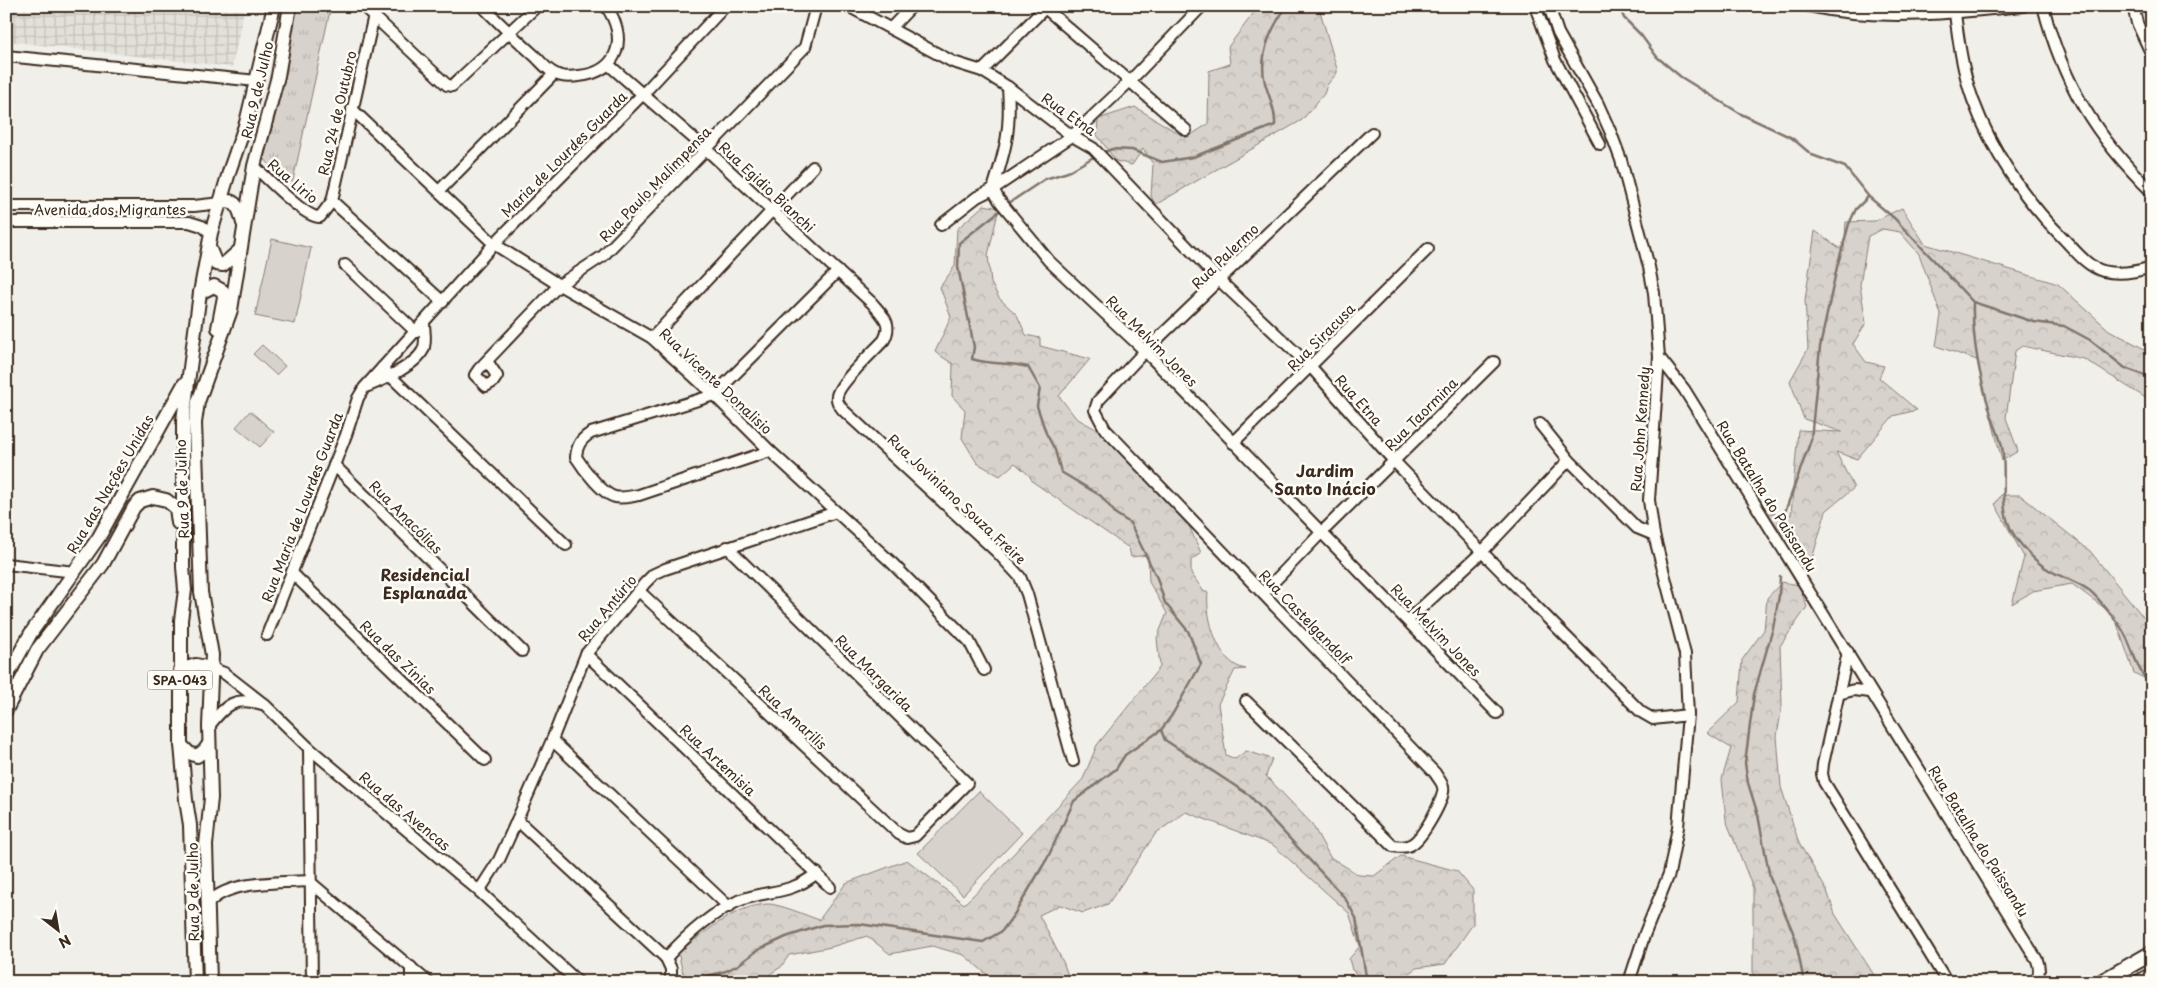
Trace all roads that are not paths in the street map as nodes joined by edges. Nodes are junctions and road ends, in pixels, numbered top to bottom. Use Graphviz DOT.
graph roads {
  1 [pos="274,6"];
  2 [pos="290,6"];
  3 [pos="363,6"];
  4 [pos="482,6"];
  5 [pos="537,6"];
  6 [pos="606,6"];
  7 [pos="724,6"];
  8 [pos="816,6"];
  9 [pos="848,6"];
  10 [pos="912,6"];
  11 [pos="1202,6"];
  12 [pos="1535,6"];
  13 [pos="1549,6"];
  14 [pos="1808,6"];
  15 [pos="2023,6"];
  16 [pos="2043,6"];
  17 [pos="2133,6"];
  18 [pos="1046,7"];
  19 [pos="1865,10"];
  20 [pos="1955,10"];
  21 [pos="375,11"];
  22 [pos="891,28"];
  23 [pos="509,32"];
  24 [pos="2152,55"];
  25 [pos="6,56"];
  26 [pos="609,65"];
  27 [pos="982,71"];
  28 [pos="554,74"];
  29 [pos="257,81"];
  30 [pos="1129,82"];
  31 [pos="1008,87"];
  32 [pos="643,94"];
  33 [pos="352,109"];
  34 [pos="1186,130"];
  35 [pos="1372,133"];
  36 [pos="261,136"];
  37 [pos="1072,136"];
  38 [pos="1600,144"];
  39 [pos="707,150"];
  40 [pos="254,166"];
  41 [pos="812,167"];
  42 [pos="993,189"];
  43 [pos="440,190"];
  44 [pos="2152,192"];
  45 [pos="332,201"];
  46 [pos="220,203"];
  47 [pos="6,206"];
  48 [pos="32,206"];
  49 [pos="6,210"];
  50 [pos="771,210"];
  51 [pos="6,222"];
  52 [pos="941,225"];
  53 [pos="244,230"];
  54 [pos="210,239"];
  55 [pos="494,244"];
  56 [pos="1428,249"];
  57 [pos="240,250"];
  58 [pos="345,265"];
  59 [pos="2152,268"];
  60 [pos="838,271"];
  61 [pos="1220,281"];
  62 [pos="559,285"];
  63 [pos="200,293"];
  64 [pos="443,302"];
  65 [pos="424,323"];
  66 [pos="416,332"];
  67 [pos="652,338"];
  68 [pos="1145,351"];
  69 [pos="1659,357"];
  70 [pos="487,361"];
  71 [pos="1494,362"];
  72 [pos="1311,367"];
  73 [pos="382,368"];
  74 [pos="391,376"];
  75 [pos="188,378"];
  76 [pos="842,386"];
  77 [pos="364,388"];
  78 [pos="714,395"];
  79 [pos="1098,401"];
  80 [pos="198,402"];
  81 [pos="1540,424"];
  82 [pos="1233,443"];
  83 [pos="770,451"];
  84 [pos="1569,460"];
  85 [pos="1394,461"];
  86 [pos="334,465"];
  87 [pos="836,512"];
  88 [pos="1321,533"];
  89 [pos="1654,535"];
  90 [pos="566,545"];
  91 [pos="727,547"];
  92 [pos="1482,552"];
  93 [pos="6,564"];
  94 [pos="183,567"];
  95 [pos="75,572"];
  96 [pos="292,574"];
  97 [pos="639,591"];
  98 [pos="1263,593"];
  99 [pos="1408,620"];
  100 [pos="267,636"];
  101 [pos="522,651"];
  102 [pos="1848,652"];
  103 [pos="586,654"];
  104 [pos="211,668"];
  105 [pos="180,670"];
  106 [pos="984,670"];
  107 [pos="6,678"];
  108 [pos="1870,692"];
  109 [pos="1838,694"];
  110 [pos="1246,701"];
  111 [pos="264,705"];
  112 [pos="6,710"];
  113 [pos="1497,713"];
  114 [pos="1688,715"];
  115 [pos="208,726"];
  116 [pos="552,740"];
  117 [pos="209,744"];
  118 [pos="181,745"];
  119 [pos="309,748"];
  120 [pos="485,760"];
  121 [pos="1073,761"];
  122 [pos="933,819"];
  123 [pos="517,820"];
  124 [pos="817,874"];
  125 [pos="309,881"];
  126 [pos="830,887"];
  127 [pos="479,891"];
  128 [pos="207,905"];
  129 [pos="729,907"];
  130 [pos="2152,953"];
  131 [pos="666,958"];
  132 [pos="410,966"];
  133 [pos="2152,976"];
  134 [pos="2152,979"];
  135 [pos="196,982"];
  136 [pos="210,982"];
  137 [pos="312,982"];
  138 [pos="411,982"];
  139 [pos="428,982"];
  140 [pos="578,982"];
  141 [pos="671,982"];
  142 [pos="1630,982"];
  143 [pos="1947,982"];
  144 [pos="2036,982"];
  145 [pos="2101,982"];
  146 [pos="2140,982"];
  147 [pos="2148,982"];
  1 -- 29 [label="main road, Rua 9 de Julho"];
  2 -- 36 [label="main road, Rua 9 de Julho"];
  3 -- 21 [label="street"];
  4 -- 23 [label="street"];
  5 -- 23 [label="street"];
  6 -- 26 [label="street"];
  7 -- 32 [label="street, Maria de Lourdes Guarda"];
  8 -- 39 [label="street, Rua Paulo Malimpensa"];
  9 -- 22 [label="street"];
  10 -- 22 [label="street"];
  11 -- 30 [label="street"];
  12 -- 38 [label="street"];
  13 -- 69 [label="street, Rua John Kennedy"];
  14 -- 19 [label="street"];
  15 -- 20 [label="street"];
  16 -- 44 [label="street"];
  17 -- 24 [label="street"];
  18 -- 27 [label="street"];
  18 -- 30 [label="street"];
  19 -- 20 [label="street"];
  20 -- 59 [label="street"];
  21 -- 23 [label="street"];
  21 -- 33 [label="street, Rua 24 de Outubro"];
  22 -- 27 [label="street"];
  23 -- 28 [label="street"];
  25 -- 29 [label="street"];
  26 -- 28 [label="street"];
  26 -- 32 [label="street, Rua Egidio Bianchi"];
  27 -- 31 [label="street"];
  28 -- 43 [label="street"];
  29 -- 36 [label="main road"];
  29 -- 46 [label="main road, Rua 9 de Julho"];
  30 -- 34 [label="street"];
  30 -- 37 [label="street"];
  31 -- 37 [label="street, Rua Etna"];
  31 -- 42 [label="street"];
  32 -- 39 [label="street, Rua Egidio Bianchi"];
  32 -- 55 [label="street, Maria de Lourdes Guarda"];
  33 -- 43 [label="street, Rua Vicente Donalisio"];
  33 -- 45 [label="street, Rua 24 de Outubro"];
  35 -- 61 [label="street, Rua Palermo"];
  36 -- 40 [label="main road, Rua 9 de Julho"];
  37 -- 42 [label="street"];
  37 -- 61 [label="street, Rua Etna"];
  39 -- 50 [label="street, Rua Egidio Bianchi"];
  39 -- 62 [label="street, Rua Paulo Malimpensa"];
  40 -- 45 [label="street, Rua Lirio"];
  40 -- 53 [label="main road, Rua 9 de Julho"];
  41 -- 50 [label="street"];
  42 -- 52 [label="street"];
  42 -- 68 [label="street, Rua Melvim Jones"];
  43 -- 55 [label="street, Rua Vicente Donalisio"];
  45 -- 64 [label="street"];
  46 -- 48 [label="street, Avenida dos Migrantes"];
  46 -- 53 [label="main road"];
  46 -- 54 [label="main road, Rua 9 de Julho"];
  47 -- 48 [label="street, Avenida dos Migrantes"];
  48 -- 49 [label="street, Avenida dos Migrantes"];
  50 -- 60 [label="street, Rua Egidio Bianchi"];
  50 -- 67 [label="street"];
  51 -- 54 [label="street, Avenida dos Migrantes"];
  53 -- 57 [label="main road, Rua 9 de Julho"];
  54 -- 57 [label="main road"];
  54 -- 63 [label="main road, Rua 9 de Julho"];
  55 -- 62 [label="street, Rua Vicente Donalisio"];
  55 -- 64 [label="street, Maria de Lourdes Guarda"];
  56 -- 72 [label="street, Rua Siracusa"];
  57 -- 80 [label="main road, Rua 9 de Julho"];
  58 -- 66 [label="street"];
  60 -- 76 [label="street, Rua Egidio Bianchi"];
  60 -- 78 [label="street"];
  61 -- 68 [label="street, Rua Palermo"];
  61 -- 72 [label="street, Rua Etna"];
  62 -- 67 [label="street, Rua Vicente Donalisio"];
  62 -- 70 [label="street, Rua Paulo Malimpensa"];
  63 -- 75 [label="main road, Rua 9 de Julho"];
  63 -- 80 [label="main road"];
  64 -- 65 [label="street, Maria de Lourdes Guarda"];
  65 -- 66 [label="street, Rua Maria de Lourdes Guarda"];
  65 -- 74 [label="street"];
  66 -- 73 [label="street, Rua Maria de Lourdes Guarda"];
  67 -- 78 [label="street, Rua Vicente Donalisio"];
  68 -- 79 [label="street, Rua Palermo"];
  68 -- 82 [label="street, Rua Melvim Jones"];
  69 -- 89 [label="street, Rua John Kennedy"];
  69 -- 102 [label="street, Rua Batalha do Paissandu"];
  71 -- 85 [label="street, Rua Taormina"];
  72 -- 82 [label="street, Rua Siracusa"];
  72 -- 85 [label="street, Rua Etna"];
  73 -- 74 [label="street"];
  73 -- 77 [label="street, Rua Maria de Lourdes Guarda"];
  74 -- 77 [label="street"];
  74 -- 90 [label="street"];
  75 -- 94 [label="main road, Rua 9 de Julho / SPA-043"];
  75 -- 95 [label="main road, Rua das Nações Unidas"];
  76 -- 121 [label="street, Rua Joviniano Souza Freire"];
  77 -- 86 [label="street, Rua Maria de Lourdes Guarda"];
  78 -- 83 [label="street, Rua Vicente Donalisio"];
  78 -- 83 [label="street"];
  79 -- 98 [label="street, Rua Castelgandolf"];
  80 -- 104 [label="main road, Rua 9 de Julho / SPA-043"];
  81 -- 84 [label="street"];
  82 -- 88 [label="street, Rua Melvim Jones"];
  83 -- 87 [label="street, Rua Vicente Donalisio"];
  84 -- 89 [label="street"];
  84 -- 92 [label="street"];
  85 -- 88 [label="street, Rua Taormina"];
  85 -- 92 [label="street, Rua Etna"];
  86 -- 96 [label="street, Rua Maria de Lourdes Guarda"];
  86 -- 101 [label="street, Rua Anacólias"];
  87 -- 91 [label="street, Rua Antúrio"];
  87 -- 106 [label="street, Rua Vicente Donalisio"];
  88 -- 98 [label="street, Rua Taormina"];
  88 -- 99 [label="street, Rua Melvim Jones"];
  89 -- 114 [label="street, Rua John Kennedy"];
  91 -- 97 [label="street, Rua Antúrio"];
  91 -- 122 [label="street, Rua Margarida"];
  92 -- 99 [label="street"];
  92 -- 114 [label="street, Rua Etna"];
  93 -- 95 [label="street"];
  94 -- 105 [label="main road, Rua 9 de Julho / SPA-043"];
  94 -- 112 [label="main road"];
  95 -- 107 [label="main road, Rua das Nações Unidas"];
  96 -- 100 [label="street, Rua Maria de Lourdes Guarda"];
  96 -- 120 [label="street, Rua das Zínias"];
  97 -- 103 [label="street, Rua Antúrio"];
  97 -- 122 [label="street, Rua Amarilis"];
  98 -- 110 [label="street, Rua Castelgandolf"];
  99 -- 113 [label="street, Rua Melvim Jones"];
  102 -- 108 [label="street, Rua Batalha do Paissandu"];
  102 -- 109 [label="street"];
  103 -- 116 [label="street, Rua Antúrio"];
  103 -- 124 [label="street, Rua Artemisia"];
  104 -- 105 [label="main road"];
  104 -- 111 [label="street, Rua das Avencas"];
  104 -- 115 [label="main road, Rua 9 de Julho / SPA-043"];
  105 -- 118 [label="main road, Rua 9 de Julho / SPA-043"];
  108 -- 109 [label="street"];
  108 -- 144 [label="street, Rua Batalha do Paissandu"];
  109 -- 143 [label="street"];
  111 -- 115 [label="street"];
  111 -- 119 [label="street, Rua das Avencas"];
  114 -- 142 [label="street, Rua John Kennedy"];
  115 -- 117 [label="main road, Rua 9 de Julho / SPA-043"];
  116 -- 123 [label="street, Rua Antúrio"];
  116 -- 129 [label="street"];
  117 -- 118 [label="main road"];
  117 -- 128 [label="main road, Rua 9 de Julho / SPA-043"];
  118 -- 135 [label="main road, Rua 9 de Julho / SPA-043"];
  119 -- 125 [label="street"];
  119 -- 127 [label="street, Rua das Avencas"];
  123 -- 127 [label="street, Rua Antúrio"];
  123 -- 131 [label="street"];
  124 -- 126 [label="street, Rua Artemisia"];
  124 -- 129 [label="street"];
  125 -- 128 [label="street"];
  125 -- 132 [label="street"];
  125 -- 137 [label="street"];
  127 -- 140 [label="street, Rua das Avencas"];
  128 -- 136 [label="main road, Rua 9 de Julho / SPA-043"];
  129 -- 131 [label="street"];
  130 -- 145 [label="highway"];
  131 -- 141 [label="street"];
  132 -- 138 [label="street"];
  132 -- 139 [label="street"];
  133 -- 146 [label="highway"];
  134 -- 147 [label="highway"];
}
